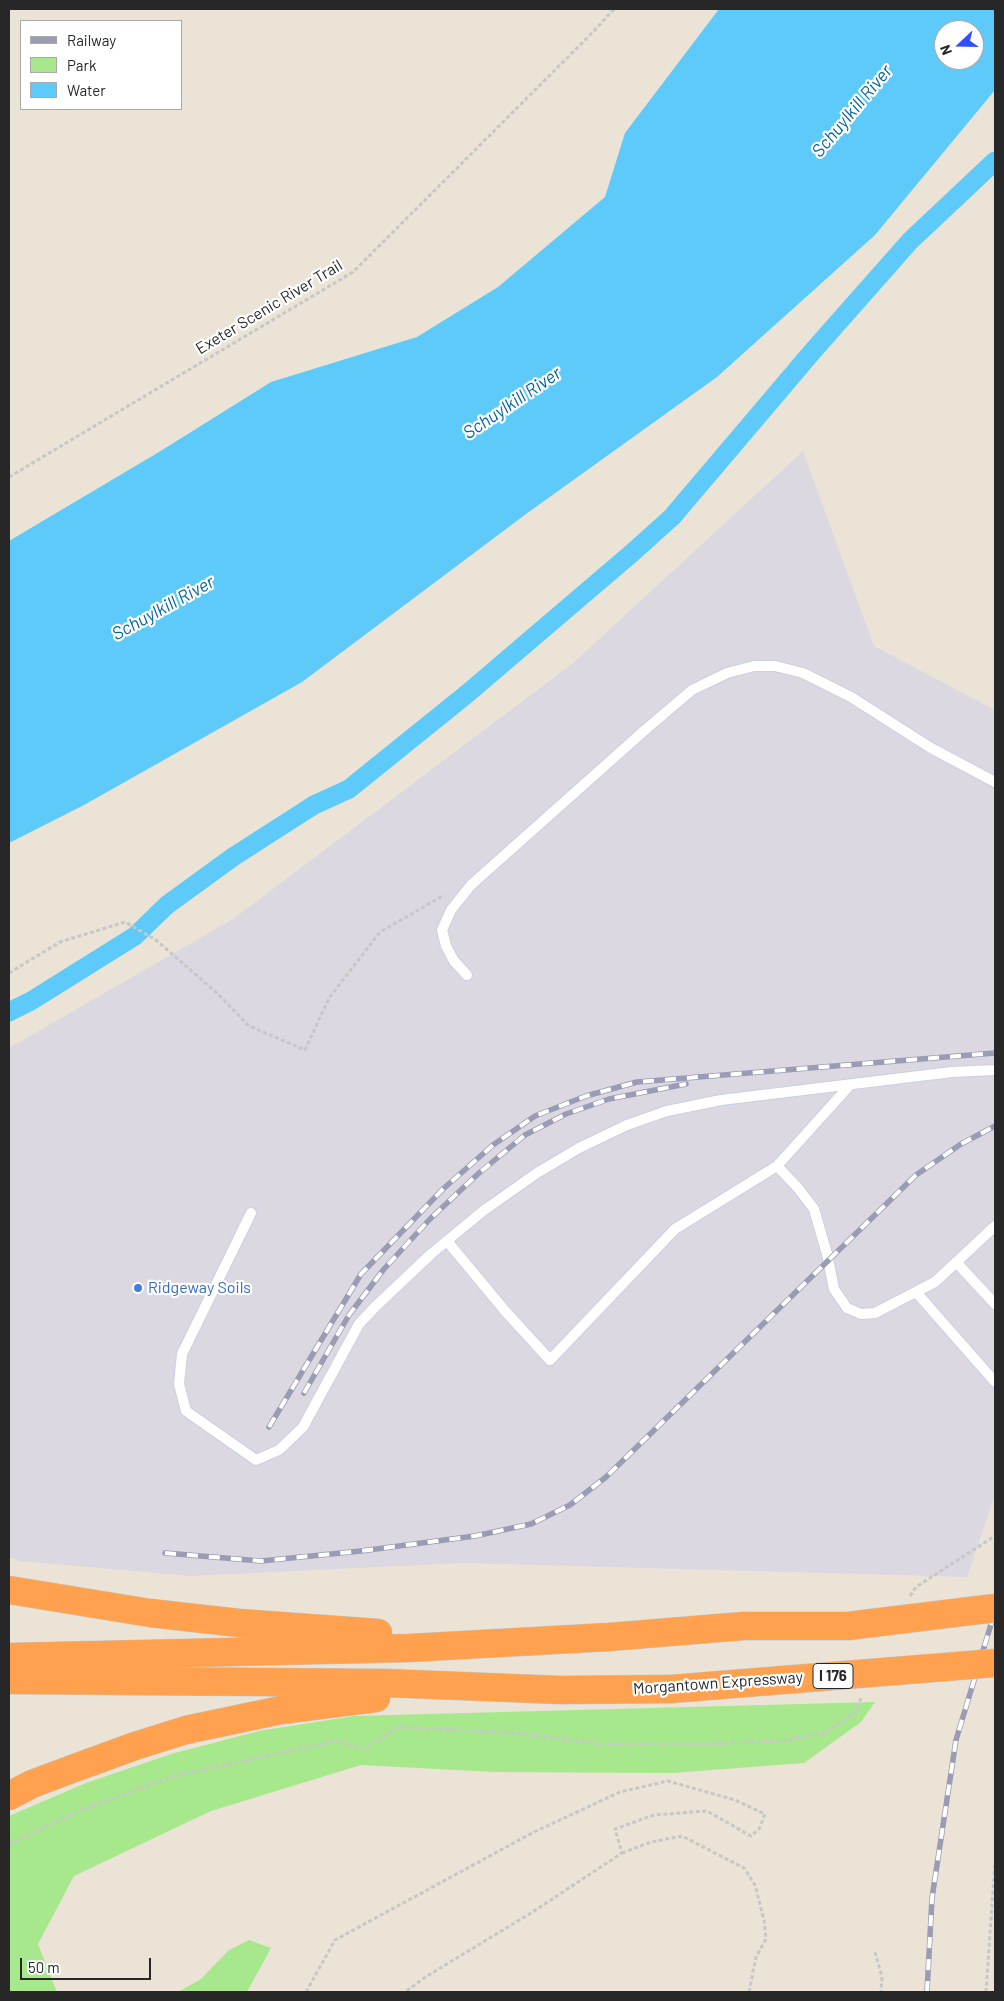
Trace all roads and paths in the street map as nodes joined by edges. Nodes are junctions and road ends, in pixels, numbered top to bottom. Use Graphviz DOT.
graph roads {
  1 [pos="614,9"];
  2 [pos="9,477"];
  3 [pos="994,782"];
  4 [pos="446,894"];
  5 [pos="9,973"];
  6 [pos="467,975"];
  7 [pos="995,1070"];
  8 [pos="850,1085"];
  9 [pos="777,1166"];
  10 [pos="251,1213"];
  11 [pos="995,1226"];
  12 [pos="447,1241"];
  13 [pos="956,1262"];
  14 [pos="916,1292"];
  15 [pos="995,1304"];
  16 [pos="995,1382"];
  17 [pos="995,1536"];
  18 [pos="985,1543"];
  19 [pos="9,1590"];
  20 [pos="995,1608"];
  21 [pos="609,1637"];
  22 [pos="9,1657"];
  23 [pos="995,1663"];
  24 [pos="9,1680"];
  25 [pos="560,1690"];
  26 [pos="601,1744"];
  27 [pos="9,1796"];
  28 [pos="9,1844"];
  29 [pos="622,1853"];
  30 [pos="995,1861"];
  31 [pos="875,1952"];
  32 [pos="306,1992"];
  33 [pos="405,1992"];
  34 [pos="749,1992"];
  35 [pos="881,1992"];
  36 [pos="986,1992"];
  1 -- 2 [label="path, Exeter Scenic River Trail"];
  3 -- 6 [label="lane"];
  4 -- 5 [label="path"];
  7 -- 8 [label="lane"];
  8 -- 9 [label="lane"];
  8 -- 12 [label="lane"];
  9 -- 12 [label="lane"];
  9 -- 14 [label="lane"];
  10 -- 12 [label="lane"];
  11 -- 13 [label="lane"];
  13 -- 14 [label="lane"];
  13 -- 15 [label="lane"];
  14 -- 16 [label="lane"];
  17 -- 18 [label="path"];
  19 -- 21 [label="highway"];
  20 -- 21 [label="highway, bridge"];
  21 -- 22 [label="highway"];
  23 -- 25 [label="highway, Morgantown Expressway / I 176, bridge"];
  24 -- 25 [label="highway"];
  25 -- 27 [label="highway"];
  26 -- 28 [label="path"];
  29 -- 32 [label="path"];
  29 -- 33 [label="path"];
  29 -- 34 [label="path"];
  30 -- 36 [label="path"];
  31 -- 35 [label="path"];
}
